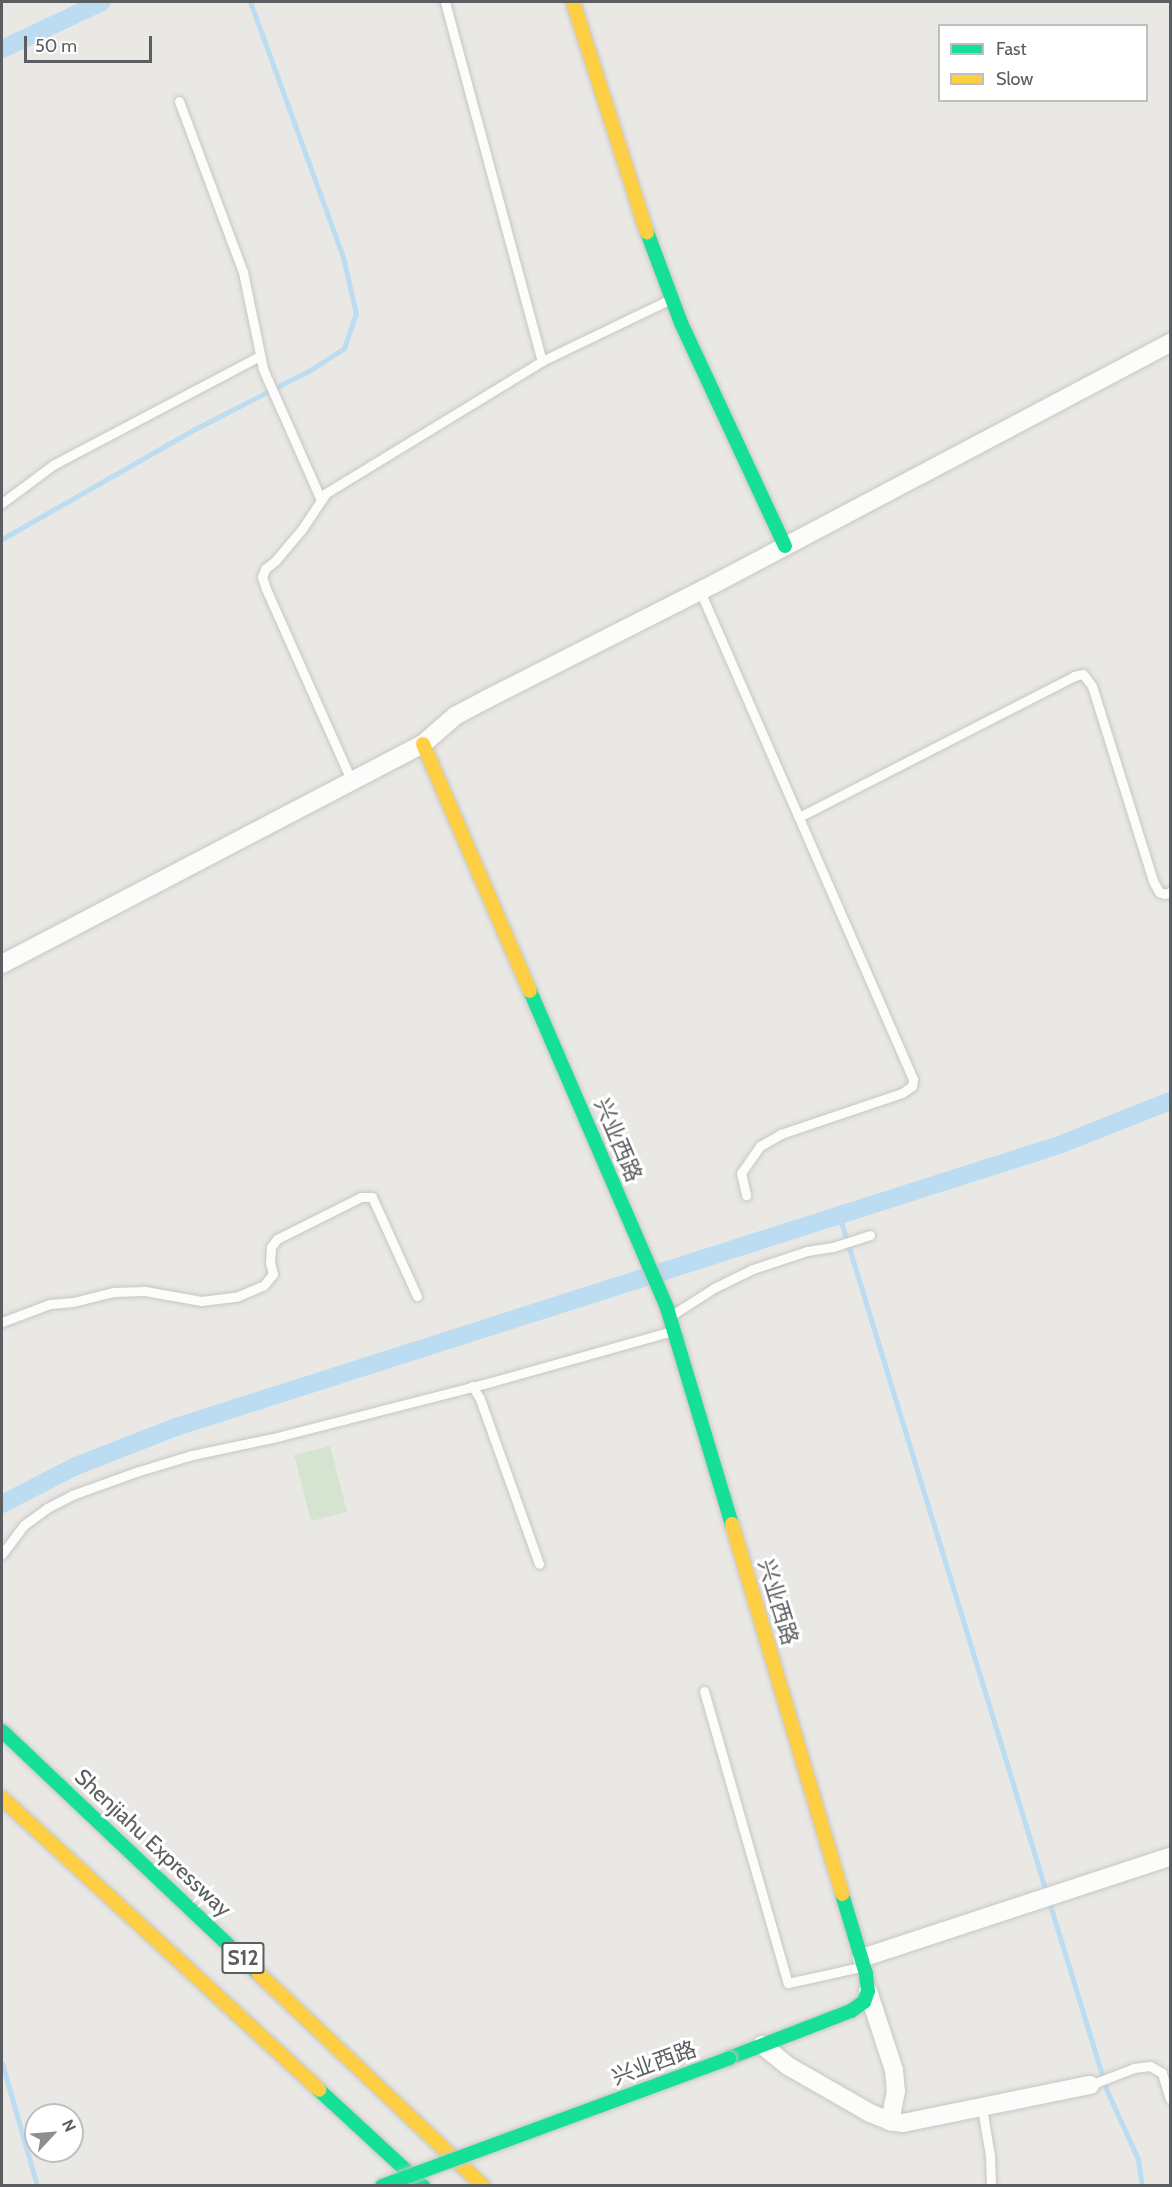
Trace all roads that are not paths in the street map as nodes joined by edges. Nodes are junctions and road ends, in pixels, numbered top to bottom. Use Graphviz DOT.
graph roads {
  1 [pos="445,2"];
  2 [pos="573,2"];
  3 [pos="179,101"];
  4 [pos="671,299"];
  5 [pos="1170,343"];
  6 [pos="260,356"];
  7 [pos="542,361"];
  8 [pos="321,500"];
  9 [pos="2,503"];
  10 [pos="785,546"];
  11 [pos="700,591"];
  12 [pos="423,744"];
  13 [pos="352,782"];
  14 [pos="799,818"];
  15 [pos="1170,892"];
  16 [pos="2,964"];
  17 [pos="746,1195"];
  18 [pos="870,1236"];
  19 [pos="417,1296"];
  20 [pos="668,1312"];
  21 [pos="2,1322"];
  22 [pos="675,1330"];
  23 [pos="471,1386"];
  24 [pos="2,1554"];
  25 [pos="539,1564"];
  26 [pos="704,1691"];
  27 [pos="2,1731"];
  28 [pos="2,1798"];
  29 [pos="1170,1857"];
  30 [pos="863,1962"];
  31 [pos="868,1991"];
  32 [pos="762,2045"];
  33 [pos="1090,2085"];
  34 [pos="1170,2098"];
  35 [pos="982,2108"];
  36 [pos="890,2121"];
  37 [pos="382,2186"];
  38 [pos="423,2186"];
  39 [pos="483,2186"];
  40 [pos="991,2186"];
  1 -- 7 [label="lane"];
  2 -- 4 [label="main road"];
  3 -- 6 [label="lane"];
  4 -- 7 [label="lane"];
  4 -- 10 [label="main road"];
  5 -- 10 [label="street"];
  6 -- 8 [label="lane"];
  6 -- 9 [label="lane"];
  7 -- 8 [label="lane"];
  8 -- 13 [label="lane"];
  10 -- 11 [label="street"];
  11 -- 12 [label="street"];
  11 -- 14 [label="lane"];
  12 -- 13 [label="street"];
  12 -- 20 [label="main road, 兴业西路"];
  13 -- 16 [label="street"];
  14 -- 15 [label="lane"];
  14 -- 17 [label="lane"];
  18 -- 20 [label="lane"];
  19 -- 21 [label="lane"];
  20 -- 22 [label="main road, 兴业西路"];
  22 -- 23 [label="lane"];
  22 -- 30 [label="main road, 兴业西路"];
  23 -- 24 [label="lane"];
  23 -- 25 [label="lane"];
  26 -- 30 [label="lane"];
  27 -- 39 [label="main road, Shenjiahu Expressway / S12"];
  28 -- 38 [label="main road, S12"];
  29 -- 30 [label="street"];
  30 -- 31 [label="main road, 兴业西路"];
  31 -- 32 [label="main road, 兴业西路"];
  31 -- 36 [label="street"];
  32 -- 36 [label="street"];
  32 -- 37 [label="main road, 兴业西路, bridge"];
  33 -- 34 [label="lane"];
  33 -- 35 [label="street"];
  35 -- 36 [label="street"];
  35 -- 40 [label="lane"];
}
